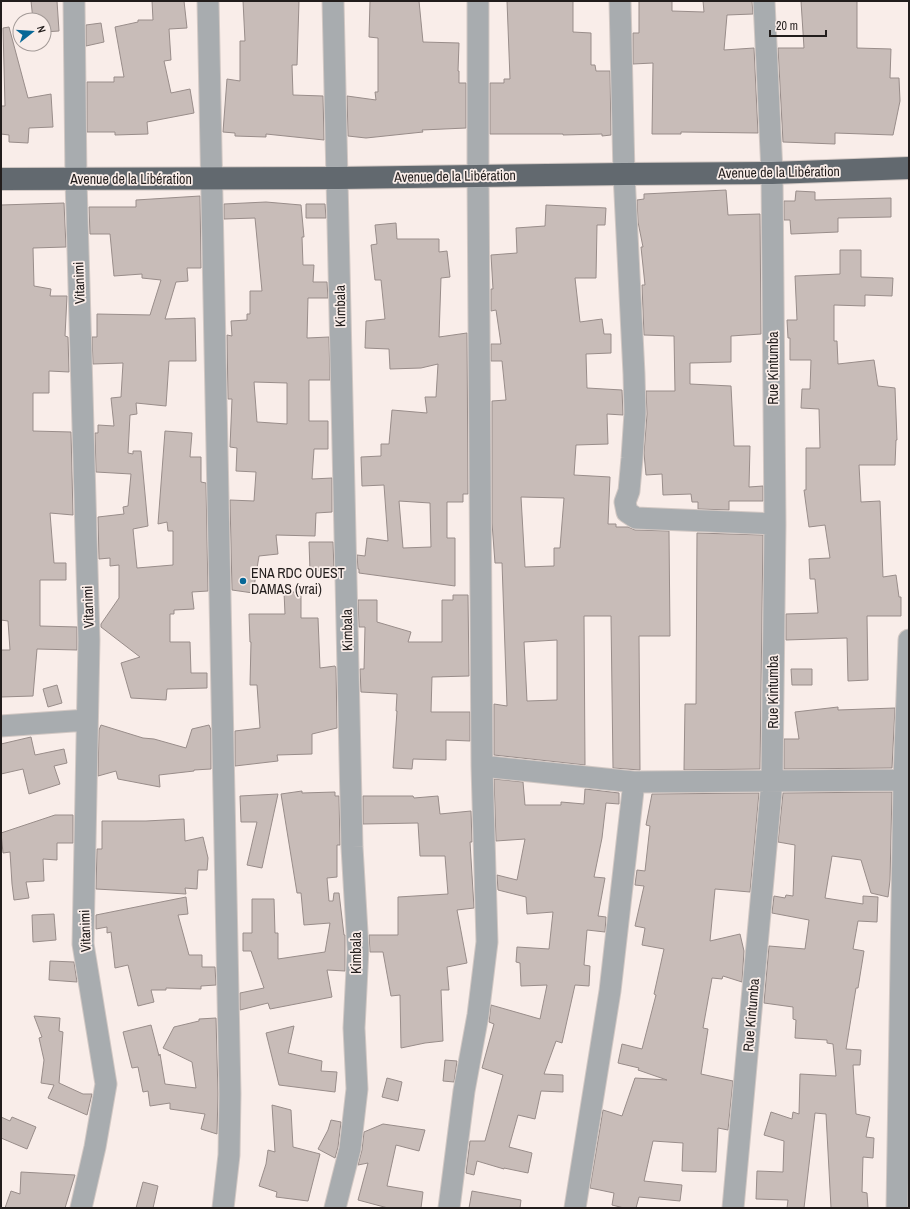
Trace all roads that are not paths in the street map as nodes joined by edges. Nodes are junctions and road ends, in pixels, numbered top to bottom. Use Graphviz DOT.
graph roads {
  1 [pos="74,1"];
  2 [pos="208,1"];
  3 [pos="333,1"];
  4 [pos="478,1"];
  5 [pos="620,1"];
  6 [pos="764,1"];
  7 [pos="909,168"];
  8 [pos="772,173"];
  9 [pos="624,174"];
  10 [pos="478,176"];
  11 [pos="338,178"];
  12 [pos="1,179"];
  13 [pos="211,179"];
  14 [pos="76,180"];
  15 [pos="774,524"];
  16 [pos="909,640"];
  17 [pos="87,720"];
  18 [pos="1,726"];
  19 [pos="482,766"];
  20 [pos="907,780"];
  21 [pos="772,781"];
  22 [pos="634,782"];
  23 [pos="81,1208"];
  24 [pos="223,1208"];
  25 [pos="336,1208"];
  26 [pos="449,1208"];
  27 [pos="575,1208"];
  28 [pos="733,1208"];
  29 [pos="897,1208"];
  1 -- 14 [label="street, Vitanimi"];
  2 -- 13 [label="street"];
  3 -- 11 [label="street, Kimbala"];
  4 -- 10 [label="street"];
  5 -- 9 [label="street"];
  6 -- 8 [label="street, Rue Kintumba"];
  7 -- 8 [label="highway, Avenue de la Libération"];
  8 -- 9 [label="highway, Avenue de la Libération"];
  8 -- 15 [label="street, Rue Kintumba"];
  9 -- 10 [label="highway, Avenue de la Libération"];
  9 -- 15 [label="street"];
  10 -- 11 [label="highway, Avenue de la Libération"];
  10 -- 19 [label="street"];
  11 -- 13 [label="highway, Avenue de la Libération"];
  11 -- 25 [label="street, Kimbala"];
  12 -- 14 [label="highway, Avenue de la Libération"];
  13 -- 14 [label="highway, Avenue de la Libération"];
  13 -- 24 [label="street"];
  14 -- 17 [label="street, Vitanimi"];
  15 -- 21 [label="street, Rue Kintumba"];
  16 -- 20 [label="street"];
  17 -- 18 [label="street"];
  17 -- 23 [label="street, Vitanimi"];
  19 -- 22 [label="street"];
  19 -- 26 [label="street"];
  20 -- 21 [label="street"];
  20 -- 29 [label="street"];
  21 -- 22 [label="street"];
  21 -- 28 [label="street, Rue Kintumba"];
  22 -- 27 [label="street"];
}
